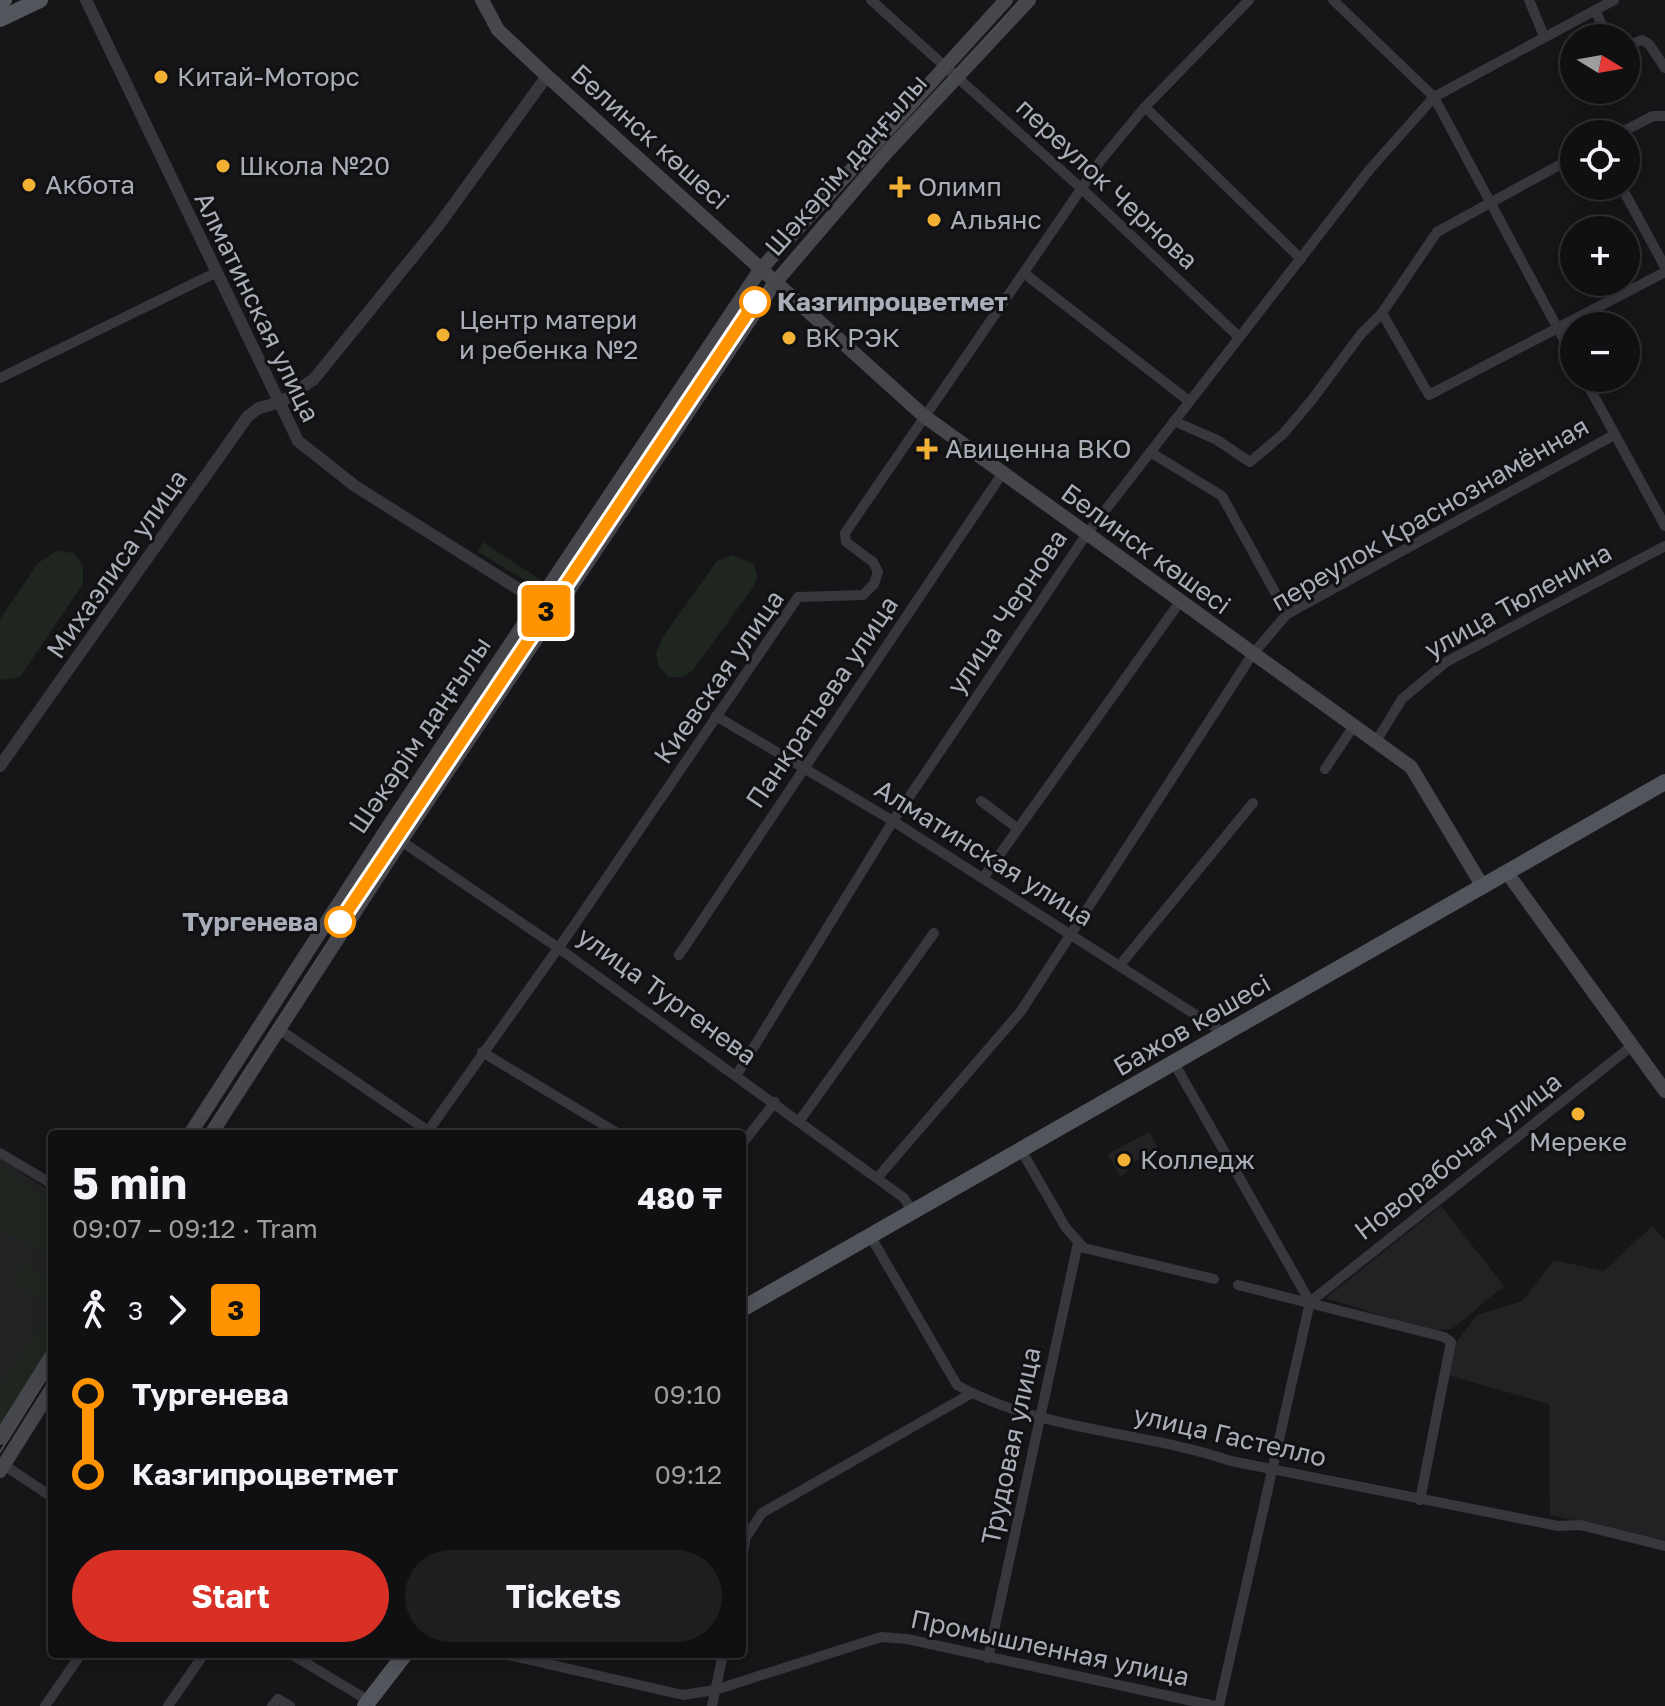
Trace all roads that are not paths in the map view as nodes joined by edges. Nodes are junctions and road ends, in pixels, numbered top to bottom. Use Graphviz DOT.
graph roads {
  1 [pos="40,0"];
  2 [pos="86,0"];
  3 [pos="482,0"];
  4 [pos="871,0"];
  5 [pos="1006,0"];
  6 [pos="1029,0"];
  7 [pos="1249,0"];
  8 [pos="1333,0"];
  9 [pos="1529,0"];
  10 [pos="1614,0"];
  11 [pos="1595,10"];
  12 [pos="0,19"];
  13 [pos="1602,24"];
  14 [pos="1544,36"];
  15 [pos="1640,41"];
  16 [pos="945,64"];
  17 [pos="1665,68"];
  18 [pos="547,76"];
  19 [pos="957,76"];
  20 [pos="1434,97"];
  21 [pos="1145,107"];
  22 [pos="1665,116"];
  23 [pos="1640,123"];
  24 [pos="1560,164"];
  25 [pos="1082,189"];
  26 [pos="1628,200"];
  27 [pos="1490,202"];
  28 [pos="1301,259"];
  29 [pos="760,270"];
  30 [pos="1665,270"];
  31 [pos="215,273"];
  32 [pos="1025,274"];
  33 [pos="774,284"];
  34 [pos="1382,313"];
  35 [pos="1558,328"];
  36 [pos="1560,332"];
  37 [pos="1239,337"];
  38 [pos="0,378"];
  39 [pos="1591,392"];
  40 [pos="1189,401"];
  41 [pos="281,402"];
  42 [pos="924,416"];
  43 [pos="1174,421"];
  44 [pos="1614,435"];
  45 [pos="1150,452"];
  46 [pos="1002,474"];
  47 [pos="1665,526"];
  48 [pos="1086,535"];
  49 [pos="1665,546"];
  50 [pos="538,601"];
  51 [pos="1179,603"];
  52 [pos="555,612"];
  53 [pos="1287,614"];
  54 [pos="1252,655"];
  55 [pos="716,716"];
  56 [pos="1353,727"];
  57 [pos="1375,743"];
  58 [pos="0,766"];
  59 [pos="804,769"];
  60 [pos="1325,769"];
  61 [pos="1665,782"];
  62 [pos="981,801"];
  63 [pos="1253,803"];
  64 [pos="893,821"];
  65 [pos="1017,828"];
  66 [pos="386,830"];
  67 [pos="401,841"];
  68 [pos="1508,874"];
  69 [pos="983,878"];
  70 [pos="1483,887"];
  71 [pos="934,933"];
  72 [pos="1072,934"];
  73 [pos="557,947"];
  74 [pos="679,955"];
  75 [pos="1120,965"];
  76 [pos="262,1019"];
  77 [pos="277,1028"];
  78 [pos="1224,1033"];
  79 [pos="1633,1045"];
  80 [pos="482,1052"];
  81 [pos="1174,1063"];
  82 [pos="736,1076"];
  83 [pos="1665,1091"];
  84 [pos="775,1102"];
  85 [pos="800,1120"];
  86 [pos="193,1130"];
  87 [pos="213,1130"];
  88 [pos="425,1130"];
  89 [pos="431,1130"];
  90 [pos="612,1130"];
  91 [pos="746,1139"];
  92 [pos="1021,1150"];
  93 [pos="0,1153"];
  94 [pos="878,1177"];
  95 [pos="48,1182"];
  96 [pos="912,1211"];
  97 [pos="871,1237"];
  98 [pos="1078,1243"];
  99 [pos="1214,1279"];
  100 [pos="1238,1285"];
  101 [pos="1310,1302"];
  102 [pos="746,1307"];
  103 [pos="48,1361"];
  104 [pos="972,1393"];
  105 [pos="48,1394"];
  106 [pos="1040,1416"];
  107 [pos="0,1438"];
  108 [pos="1,1467"];
  109 [pos="1271,1469"];
  110 [pos="48,1495"];
  111 [pos="1420,1500"];
  112 [pos="746,1537"];
  113 [pos="1665,1546"];
  114 [pos="78,1658"];
  115 [pos="201,1658"];
  116 [pos="297,1658"];
  117 [pos="402,1658"];
  118 [pos="521,1658"];
  119 [pos="722,1658"];
  120 [pos="988,1658"];
  121 [pos="715,1690"];
  122 [pos="367,1704"];
  123 [pos="45,1706"];
  124 [pos="168,1706"];
  125 [pos="272,1706"];
  126 [pos="290,1706"];
  127 [pos="712,1706"];
  128 [pos="1217,1706"];
  1 -- 12 [label="main road"];
  2 -- 31 [label="street, Алматинская улица"];
  3 -- 18 [label="main road, Белинск көшесі"];
  4 -- 16 [label="street, переулок Чернова"];
  5 -- 16 [label="main road, Шәкәрім даңғылы"];
  6 -- 19 [label="main road, Шәкәрім даңғылы"];
  7 -- 21 [label="street, Киевская улица"];
  8 -- 20 [label="street"];
  9 -- 14 [label="street"];
  10 -- 11 [label="street, улица Чернова"];
  11 -- 13 [label="street"];
  11 -- 14 [label="street, улица Чернова"];
  14 -- 20 [label="street, улица Чернова"];
  15 -- 17 [label="street"];
  16 -- 19 [label="street, переулок Чернова"];
  16 -- 29 [label="main road, Шәкәрім даңғылы"];
  18 -- 29 [label="main road, Белинск көшесі"];
  18 -- 41 [label="street, Михаэлиса улица"];
  19 -- 25 [label="street, переулок Чернова"];
  19 -- 33 [label="main road, Шәкәрім даңғылы"];
  20 -- 27 [label="street"];
  20 -- 28 [label="street, улица Чернова"];
  21 -- 25 [label="street, Киевская улица"];
  21 -- 28 [label="street"];
  22 -- 23 [label="street"];
  24 -- 27 [label="street"];
  25 -- 32 [label="street, Киевская улица"];
  25 -- 37 [label="street, переулок Чернова"];
  26 -- 30 [label="street"];
  27 -- 34 [label="street"];
  27 -- 35 [label="street"];
  28 -- 37 [label="street, улица Чернова"];
  29 -- 33 [label="main road, Белинск көшесі"];
  29 -- 50 [label="main road, Шәкәрім даңғылы"];
  30 -- 35 [label="street"];
  31 -- 38 [label="street"];
  31 -- 41 [label="street, Алматинская улица"];
  32 -- 40 [label="street"];
  32 -- 42 [label="street, Киевская улица"];
  33 -- 42 [label="main road, Белинск көшесі"];
  33 -- 52 [label="main road, Шәкәрім даңғылы"];
  34 -- 35 [label="street"];
  34 -- 43 [label="street"];
  35 -- 36 [label="street"];
  37 -- 40 [label="street, улица Чернова"];
  39 -- 44 [label="street"];
  40 -- 43 [label="street, улица Чернова"];
  41 -- 50 [label="street, Алматинская улица"];
  41 -- 58 [label="street, Михаэлиса улица"];
  42 -- 46 [label="main road, Белинск көшесі"];
  42 -- 55 [label="street, Киевская улица"];
  43 -- 45 [label="street, улица Чернова"];
  44 -- 47 [label="street"];
  44 -- 53 [label="street, переулок Краснознамённая"];
  45 -- 48 [label="street, улица Чернова"];
  45 -- 53 [label="street"];
  46 -- 48 [label="main road, Белинск көшесі"];
  46 -- 59 [label="street, Панкратьева улица"];
  48 -- 51 [label="main road, Белинск көшесі"];
  48 -- 64 [label="street, улица Чернова"];
  49 -- 57 [label="street, улица Тюленина"];
  50 -- 52 [label="street, Алматинская улица"];
  50 -- 66 [label="main road, Шәкәрім даңғылы"];
  51 -- 54 [label="main road, Белинск көшесі"];
  51 -- 65 [label="street"];
  52 -- 67 [label="main road, Шәкәрім даңғылы"];
  53 -- 54 [label="street, переулок Краснознамённая"];
  54 -- 56 [label="main road, Белинск көшесі"];
  54 -- 72 [label="street, переулок Краснознамённая"];
  55 -- 59 [label="street, Алматинская улица"];
  55 -- 73 [label="street, Киевская улица"];
  56 -- 57 [label="main road, Белинск көшесі"];
  56 -- 60 [label="street"];
  57 -- 70 [label="main road, Белинск көшесі"];
  59 -- 64 [label="street, Алматинская улица"];
  59 -- 74 [label="street, Панкратьева улица"];
  61 -- 68 [label="main road, Бажов көшесі"];
  62 -- 65 [label="street"];
  63 -- 75 [label="street"];
  64 -- 69 [label="street, Алматинская улица"];
  64 -- 82 [label="street, улица Чернова"];
  65 -- 69 [label="street"];
  66 -- 67 [label="main road, улица Тургенева"];
  66 -- 76 [label="main road, Шәкәрім даңғылы"];
  67 -- 73 [label="street, улица Тургенева"];
  67 -- 77 [label="main road, Шәкәрім даңғылы"];
  68 -- 70 [label="main road, Бажов көшесі"];
  68 -- 79 [label="main road"];
  69 -- 72 [label="street, Алматинская улица"];
  70 -- 78 [label="main road, Бажов көшесі"];
  71 -- 85 [label="street"];
  72 -- 75 [label="street, Алматинская улица"];
  72 -- 94 [label="street, переулок Краснознамённая"];
  73 -- 80 [label="street, Киевская улица"];
  73 -- 82 [label="street, улица Тургенева"];
  75 -- 78 [label="street, Алматинская улица"];
  76 -- 77 [label="main road"];
  76 -- 86 [label="main road, Шәкәрім даңғылы"];
  77 -- 87 [label="main road, Шәкәрім даңғылы"];
  77 -- 88 [label="street"];
  78 -- 81 [label="main road, Бажов көшесі"];
  79 -- 83 [label="main road"];
  79 -- 101 [label="street, Новорабочая улица"];
  80 -- 89 [label="street, Киевская улица"];
  80 -- 90 [label="street"];
  81 -- 92 [label="main road, Бажов көшесі"];
  81 -- 101 [label="street"];
  82 -- 84 [label="street, улица Тургенева"];
  84 -- 85 [label="street, улица Тургенева"];
  84 -- 91 [label="street"];
  85 -- 94 [label="street, улица Тургенева"];
  92 -- 96 [label="main road, Бажов көшесі"];
  92 -- 98 [label="street"];
  93 -- 95 [label="street"];
  94 -- 96 [label="street, улица Тургенева"];
  96 -- 97 [label="main road, Бажов көшесі"];
  97 -- 102 [label="main road, Бажов көшесі"];
  97 -- 104 [label="street, улица Гастелло"];
  98 -- 99 [label="street"];
  98 -- 106 [label="street, Трудовая улица"];
  100 -- 101 [label="street"];
  101 -- 109 [label="street"];
  101 -- 111 [label="street"];
  103 -- 107 [label="main road"];
  104 -- 106 [label="street, улица Гастелло"];
  104 -- 112 [label="street"];
  105 -- 108 [label="main road"];
  106 -- 109 [label="street, улица Гастелло"];
  106 -- 120 [label="street, Трудовая улица"];
  108 -- 110 [label="street"];
  109 -- 111 [label="street, улица Гастелло"];
  109 -- 128 [label="street"];
  111 -- 113 [label="street, улица Гастелло"];
  114 -- 123 [label="street"];
  115 -- 124 [label="street"];
  116 -- 122 [label="street"];
  117 -- 122 [label="main road"];
  118 -- 121 [label="street, Промышленная улица"];
  119 -- 121 [label="street"];
  120 -- 121 [label="street, Промышленная улица"];
  120 -- 128 [label="street, Промышленная улица"];
  121 -- 127 [label="street"];
  125 -- 126 [label="street"];
}
